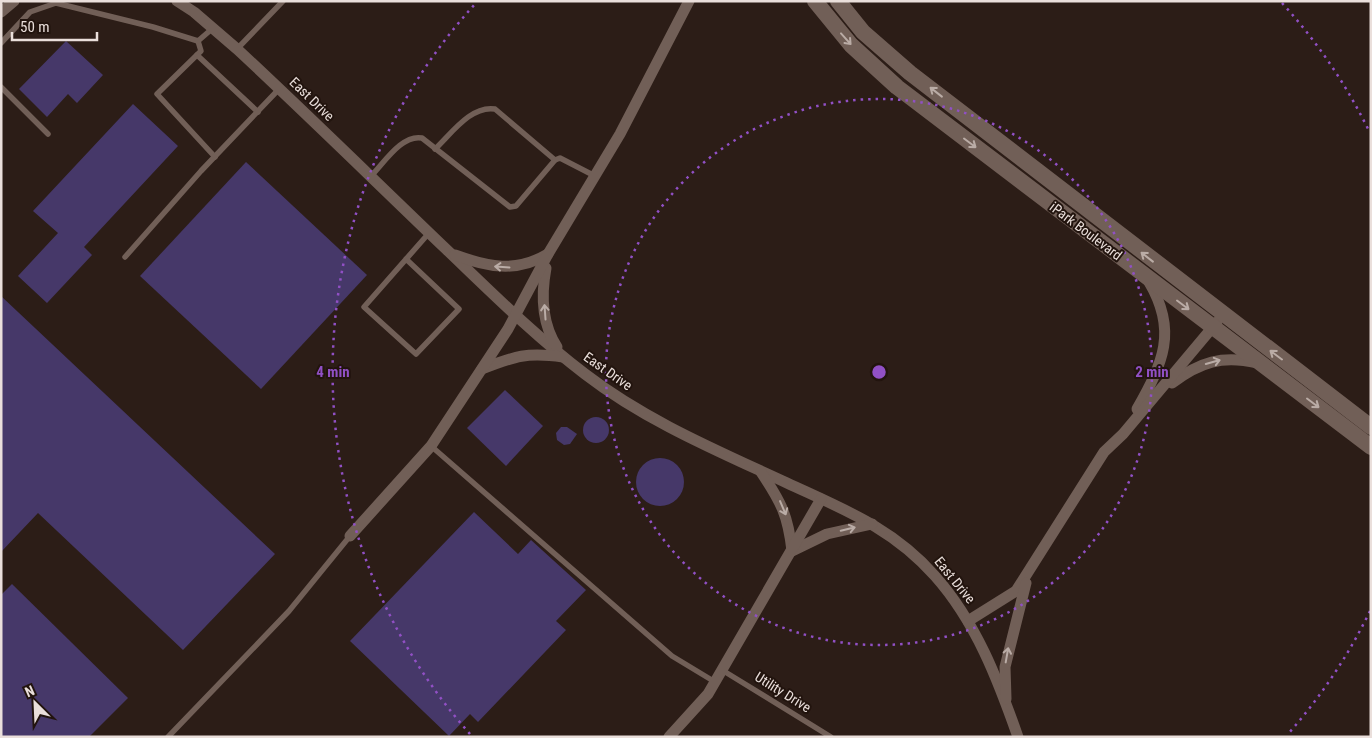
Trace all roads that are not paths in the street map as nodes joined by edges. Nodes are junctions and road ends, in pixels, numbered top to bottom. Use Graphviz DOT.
graph roads {
  1 [pos="177,1"];
  2 [pos="283,1"];
  3 [pos="689,1"];
  4 [pos="815,1"];
  5 [pos="838,1"];
  6 [pos="213,28"];
  7 [pos="198,41"];
  8 [pos="1,43"];
  9 [pos="237,49"];
  10 [pos="197,55"];
  11 [pos="1,87"];
  12 [pos="280,88"];
  13 [pos="258,112"];
  14 [pos="48,134"];
  15 [pos="435,149"];
  16 [pos="214,157"];
  17 [pos="555,160"];
  18 [pos="372,176"];
  19 [pos="596,177"];
  20 [pos="429,233"];
  21 [pos="451,253"];
  22 [pos="548,254"];
  23 [pos="125,257"];
  24 [pos="406,259"];
  25 [pos="1145,276"];
  26 [pos="516,316"];
  27 [pos="1218,321"];
  28 [pos="563,357"];
  29 [pos="1261,364"];
  30 [pos="482,369"];
  31 [pos="1156,394"];
  32 [pos="1371,427"];
  33 [pos="1123,434"];
  34 [pos="431,446"];
  35 [pos="1371,447"];
  36 [pos="761,471"];
  37 [pos="821,499"];
  38 [pos="872,524"];
  39 [pos="350,536"];
  40 [pos="792,551"];
  41 [pos="1029,574"];
  42 [pos="968,621"];
  43 [pos="722,670"];
  44 [pos="715,682"];
  45 [pos="1006,704"];
  46 [pos="168,737"];
  47 [pos="669,737"];
  48 [pos="831,737"];
  49 [pos="1018,737"];
  1 -- 6 [label="street, East Drive"];
  2 -- 9 [label="lane"];
  3 -- 19 [label="street"];
  4 -- 25 [label="main road, iPark Boulevard, one-way"];
  27 -- 5 [label="main road, iPark Boulevard, one-way"];
  6 -- 7 [label="lane"];
  6 -- 9 [label="street, East Drive"];
  7 -- 8 [label="lane"];
  7 -- 10 [label="lane"];
  9 -- 12 [label="street, East Drive"];
  10 -- 13 [label="lane"];
  10 -- 16 [label="lane"];
  11 -- 14 [label="lane"];
  12 -- 13 [label="lane"];
  12 -- 18 [label="street, East Drive"];
  13 -- 16 [label="lane"];
  15 -- 17 [label="lane"];
  15 -- 17 [label="lane"];
  15 -- 18 [label="lane"];
  16 -- 23 [label="lane"];
  17 -- 19 [label="lane"];
  18 -- 20 [label="street, East Drive"];
  19 -- 22 [label="street"];
  20 -- 21 [label="street, East Drive"];
  20 -- 24 [label="lane"];
  22 -- 21 [label="street, one-way"];
  21 -- 26 [label="street, East Drive"];
  22 -- 26 [label="street"];
  28 -- 22 [label="street, one-way"];
  24 -- 24 [label="lane"];
  25 -- 27 [label="main road, iPark Boulevard, one-way"];
  25 -- 33 [label="street"];
  26 -- 28 [label="street, East Drive"];
  26 -- 30 [label="street"];
  27 -- 29 [label="main road, iPark Boulevard"];
  27 -- 31 [label="street"];
  32 -- 27 [label="main road, iPark Boulevard, one-way"];
  28 -- 30 [label="street"];
  28 -- 36 [label="street, East Drive"];
  31 -- 29 [label="street, one-way"];
  29 -- 35 [label="main road, iPark Boulevard, one-way"];
  30 -- 34 [label="street"];
  31 -- 33 [label="street"];
  33 -- 41 [label="street"];
  34 -- 39 [label="street"];
  34 -- 44 [label="lane"];
  36 -- 37 [label="street, East Drive"];
  36 -- 40 [label="street, one-way"];
  37 -- 38 [label="street, East Drive"];
  37 -- 40 [label="street"];
  40 -- 38 [label="street, one-way"];
  38 -- 42 [label="street, East Drive"];
  39 -- 46 [label="lane"];
  40 -- 43 [label="street"];
  41 -- 42 [label="street"];
  45 -- 41 [label="street, one-way"];
  42 -- 45 [label="street, East Drive"];
  43 -- 44 [label="street"];
  43 -- 48 [label="lane, Utility Drive"];
  44 -- 47 [label="street"];
  45 -- 49 [label="street, East Drive"];
}
